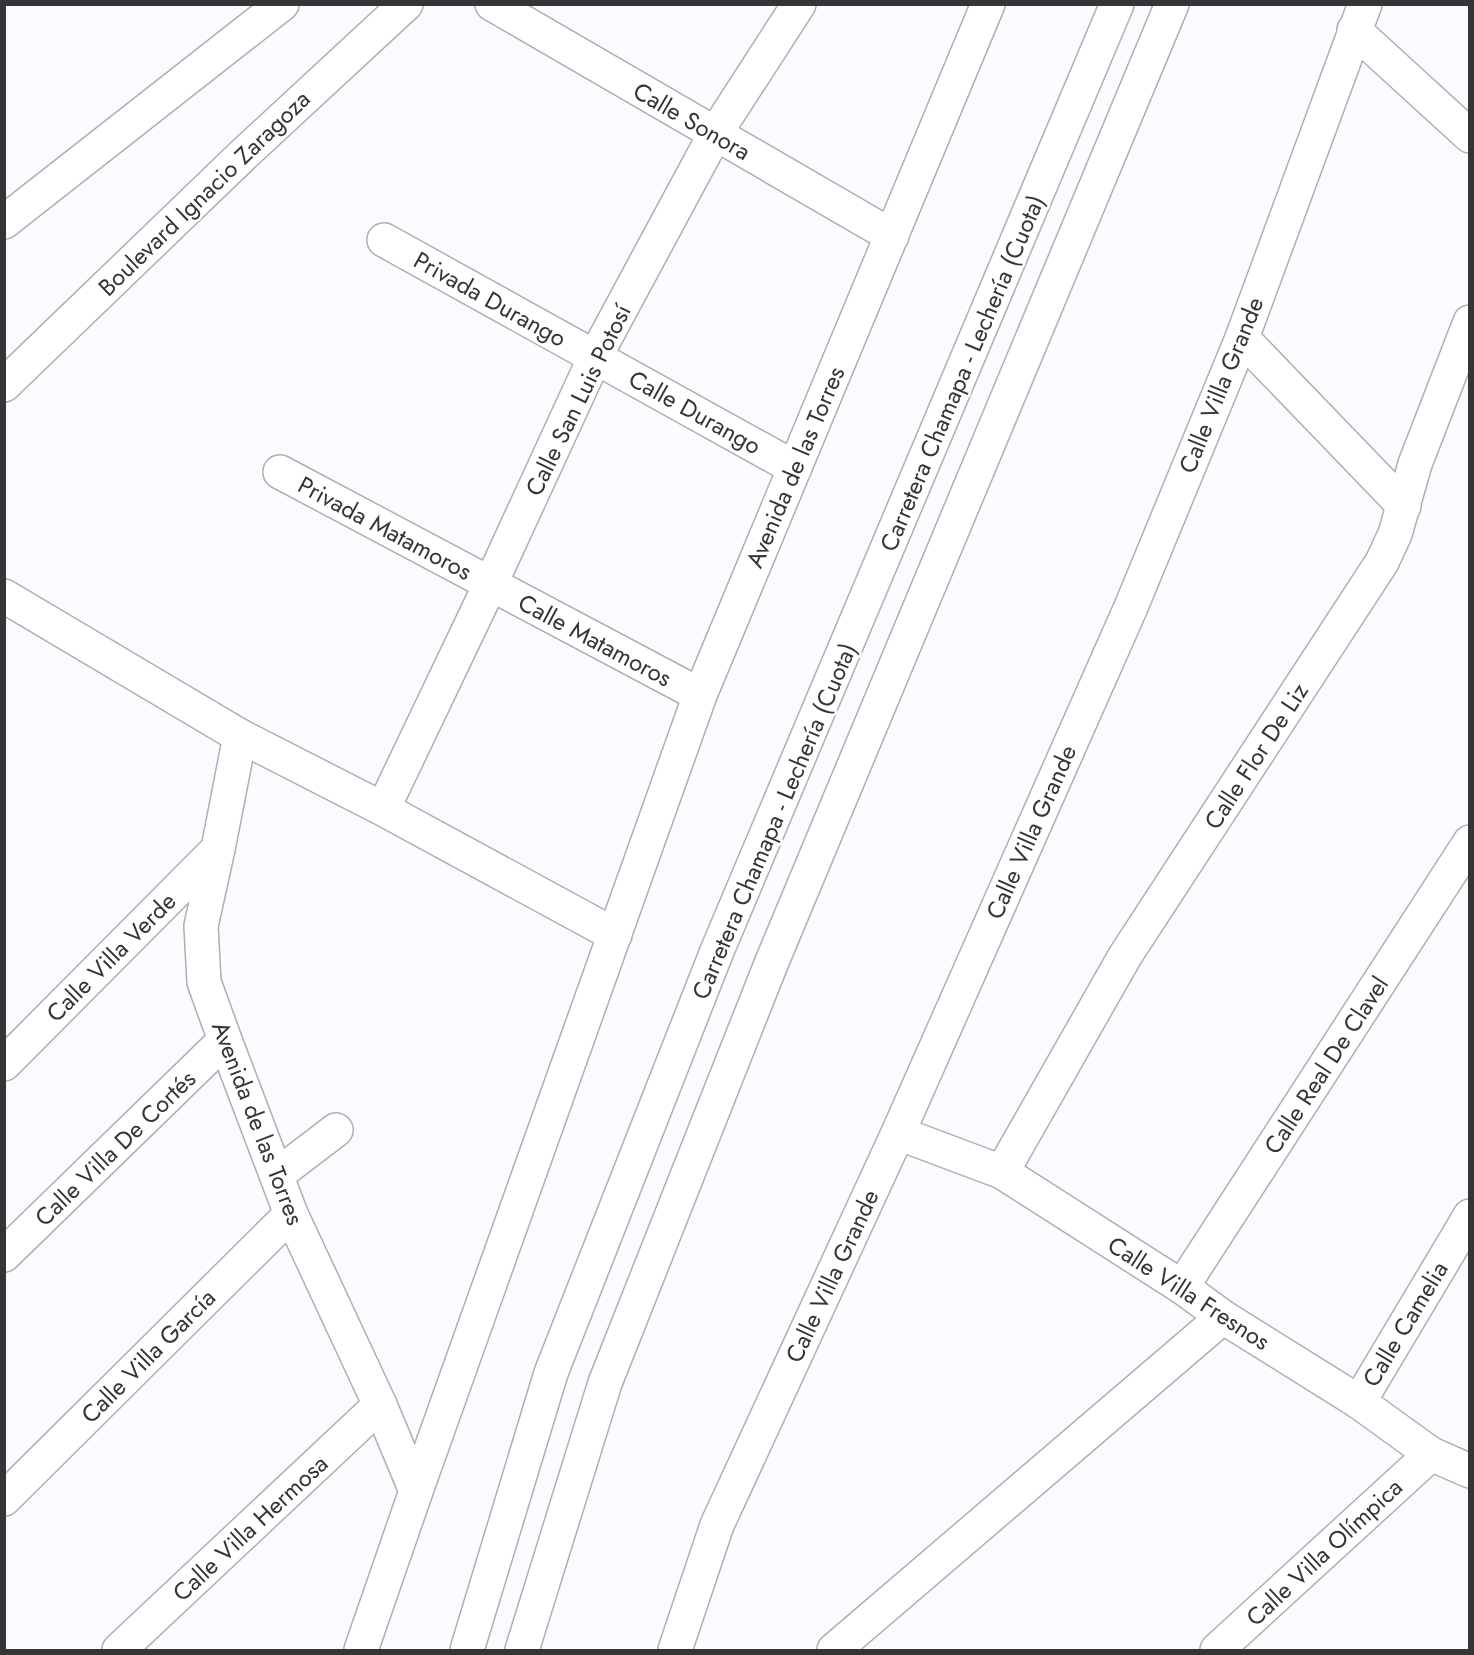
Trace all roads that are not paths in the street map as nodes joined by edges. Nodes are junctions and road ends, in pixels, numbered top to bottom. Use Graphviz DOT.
graph roads {
  1 [pos="282,4"];
  2 [pos="406,4"];
  3 [pos="492,4"];
  4 [pos="799,4"];
  5 [pos="988,4"];
  6 [pos="1117,4"];
  7 [pos="1172,4"];
  8 [pos="1360,17"];
  9 [pos="715,134"];
  10 [pos="1470,135"];
  11 [pos="4,222"];
  12 [pos="892,236"];
  13 [pos="384,240"];
  14 [pos="1470,322"];
  15 [pos="1242,338"];
  16 [pos="596,357"];
  17 [pos="4,385"];
  18 [pos="795,468"];
  19 [pos="280,472"];
  20 [pos="1404,506"];
  21 [pos="490,585"];
  22 [pos="4,596"];
  23 [pos="700,694"];
  24 [pos="240,736"];
  25 [pos="383,809"];
  26 [pos="1470,842"];
  27 [pos="218,849"];
  28 [pos="615,935"];
  29 [pos="225,1040"];
  30 [pos="4,1064"];
  31 [pos="336,1130"];
  32 [pos="898,1133"];
  33 [pos="1002,1172"];
  34 [pos="277,1175"];
  35 [pos="291,1214"];
  36 [pos="1470,1216"];
  37 [pos="4,1255"];
  38 [pos="1182,1287"];
  39 [pos="1223,1317"];
  40 [pos="1359,1402"];
  41 [pos="380,1405"];
  42 [pos="1431,1454"];
  43 [pos="1470,1471"];
  44 [pos="416,1491"];
  45 [pos="4,1499"];
  46 [pos="360,1647"];
  47 [pos="119,1650"];
  48 [pos="467,1650"];
  49 [pos="522,1650"];
  50 [pos="675,1650"];
  51 [pos="834,1650"];
  52 [pos="1217,1650"];
  1 -- 11 [label="main road"];
  2 -- 17 [label="main road, Boulevard Ignacio Zaragoza"];
  3 -- 9 [label="main road, Calle Sonora"];
  4 -- 9 [label="main road, Calle San Luis Potosí"];
  5 -- 12 [label="main road, Avenida de las Torres"];
  6 -- 48 [label="main road, Carretera Chamapa - Lechería (Cuota)"];
  7 -- 49 [label="main road"];
  8 -- 10 [label="main road"];
  8 -- 15 [label="main road, Calle Villa Grande"];
  9 -- 12 [label="main road, Calle Sonora"];
  9 -- 16 [label="main road, Calle San Luis Potosí"];
  12 -- 18 [label="main road, Avenida de las Torres"];
  13 -- 16 [label="main road, Privada Durango"];
  14 -- 20 [label="main road, Calle Flor De Liz"];
  15 -- 20 [label="main road"];
  15 -- 32 [label="main road, Calle Villa Grande"];
  16 -- 18 [label="main road, Calle Durango"];
  16 -- 21 [label="main road, Calle San Luis Potosí"];
  18 -- 23 [label="main road, Avenida de las Torres"];
  19 -- 21 [label="main road, Privada Matamoros"];
  20 -- 33 [label="main road, Calle Flor De Liz"];
  21 -- 23 [label="main road, Calle Matamoros"];
  21 -- 25 [label="main road, Calle San Luis Potosí"];
  22 -- 24 [label="main road"];
  23 -- 28 [label="main road, Avenida de las Torres"];
  24 -- 25 [label="main road"];
  24 -- 27 [label="main road, Avenida de las Torres"];
  25 -- 28 [label="main road"];
  26 -- 38 [label="main road, Calle Real De Clavel"];
  27 -- 29 [label="main road, Avenida de las Torres"];
  27 -- 30 [label="main road, Calle Villa Verde"];
  28 -- 44 [label="main road, Avenida de las Torres"];
  29 -- 34 [label="main road, Avenida de las Torres"];
  29 -- 37 [label="main road, Calle Villa De Cortés"];
  31 -- 34 [label="main road"];
  32 -- 33 [label="main road, Calle Villa Fresnos"];
  32 -- 50 [label="main road, Calle Villa Grande"];
  33 -- 38 [label="main road, Calle Villa Fresnos"];
  34 -- 35 [label="main road, Avenida de las Torres"];
  35 -- 41 [label="main road, Avenida de las Torres"];
  35 -- 45 [label="main road, Calle Villa García"];
  36 -- 40 [label="main road, Calle Camelia"];
  38 -- 39 [label="main road, Calle Villa Fresnos"];
  39 -- 40 [label="main road, Calle Villa Fresnos"];
  39 -- 51 [label="main road"];
  40 -- 42 [label="main road, Calle Villa Fresnos"];
  41 -- 44 [label="main road, Avenida de las Torres"];
  41 -- 47 [label="main road, Calle Villa Hermosa"];
  42 -- 43 [label="main road, Calle Villa Fresnos"];
  42 -- 52 [label="main road, Calle Villa Olímpica"];
  44 -- 46 [label="main road, Avenida de las Torres"];
}
